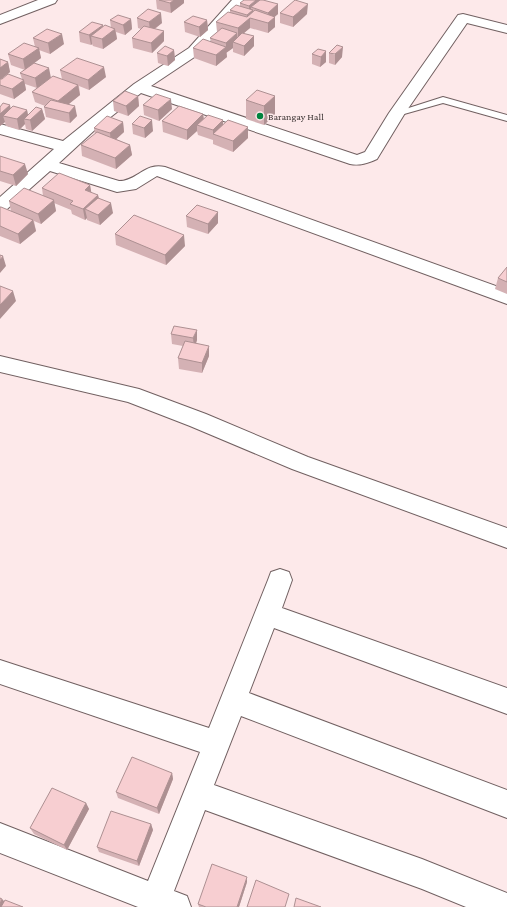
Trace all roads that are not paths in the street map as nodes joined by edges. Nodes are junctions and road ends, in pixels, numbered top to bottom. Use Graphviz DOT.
graph roads {
  1 [pos="50,0"];
  2 [pos="239,0"];
  3 [pos="0,20"];
  4 [pos="507,29"];
  5 [pos="139,87"];
  6 [pos="397,113"];
  7 [pos="507,118"];
  8 [pos="0,129"];
  9 [pos="65,147"];
  10 [pos="46,164"];
  11 [pos="0,206"];
  12 [pos="507,297"];
  13 [pos="0,364"];
  14 [pos="507,538"];
  15 [pos="280,580"];
  16 [pos="267,614"];
  17 [pos="0,672"];
  18 [pos="233,700"];
  19 [pos="507,701"];
  20 [pos="217,744"];
  21 [pos="198,793"];
  22 [pos="507,804"];
  23 [pos="0,838"];
  24 [pos="162,904"];
  25 [pos="503,907"];
  1 -- 3 [label="street"];
  2 -- 5 [label="street"];
  4 -- 6 [label="street"];
  5 -- 6 [label="street"];
  5 -- 9 [label="street"];
  6 -- 7 [label="lane"];
  8 -- 9 [label="street"];
  9 -- 10 [label="street"];
  10 -- 11 [label="street"];
  10 -- 12 [label="street"];
  13 -- 14 [label="street"];
  15 -- 16 [label="street"];
  16 -- 18 [label="street"];
  16 -- 19 [label="street"];
  17 -- 20 [label="street"];
  18 -- 20 [label="street"];
  18 -- 22 [label="street"];
  20 -- 21 [label="street"];
  21 -- 24 [label="street"];
  21 -- 25 [label="street"];
  23 -- 24 [label="street"];
}
